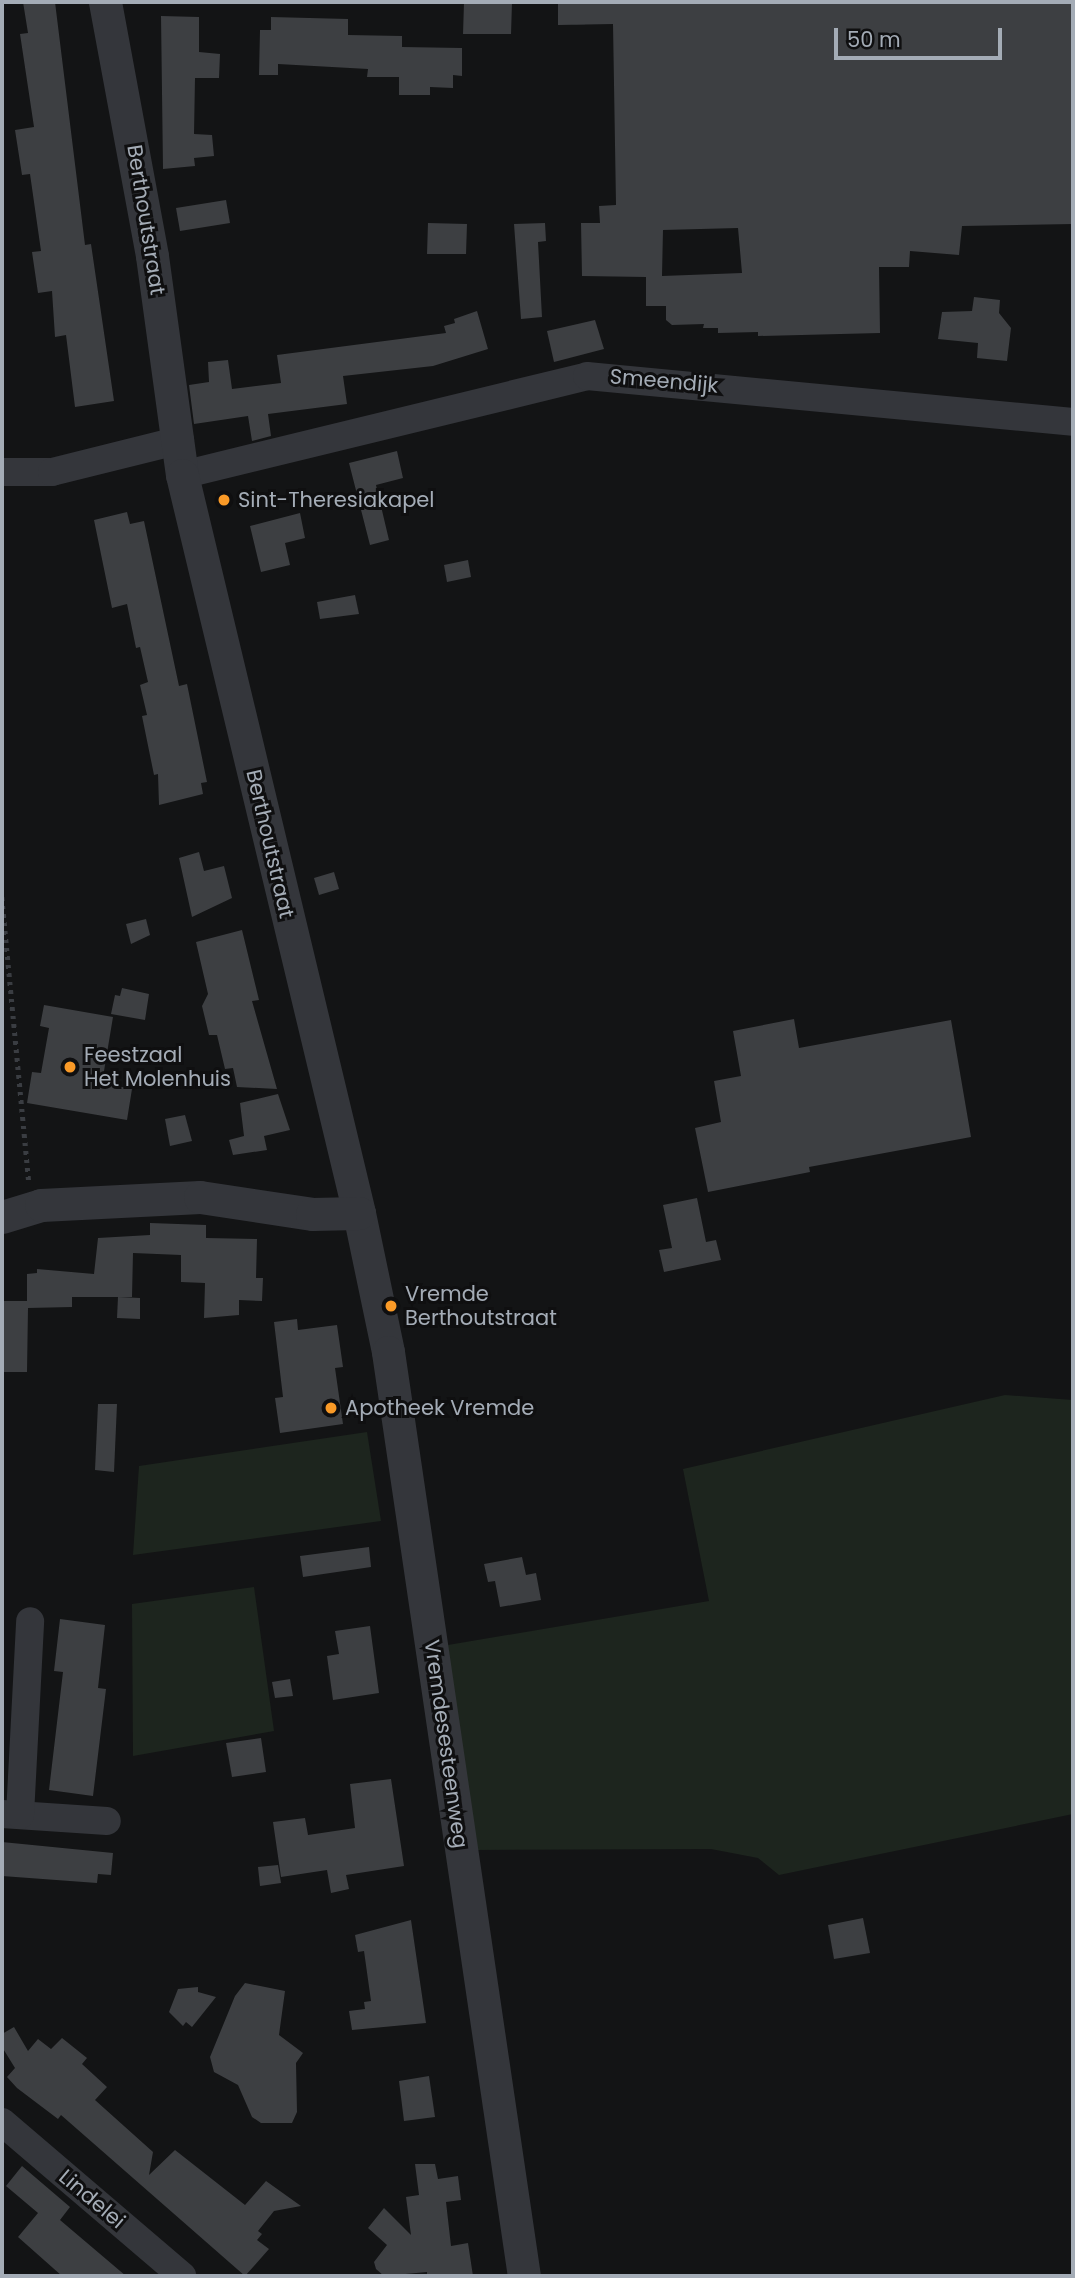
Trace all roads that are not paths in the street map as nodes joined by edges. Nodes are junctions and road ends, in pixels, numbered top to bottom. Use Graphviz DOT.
graph roads {
  1 [pos="105,2"];
  2 [pos="1073,422"];
  3 [pos="180,440"];
  4 [pos="2,472"];
  5 [pos="182,475"];
  6 [pos="17,1211"];
  7 [pos="359,1213"];
  8 [pos="30,1621"];
  9 [pos="11,1814"];
  10 [pos="107,1821"];
  11 [pos="2,2122"];
  12 [pos="182,2276"];
  13 [pos="524,2276"];
  1 -- 3 [label="street, Berthoutstraat"];
  2 -- 5 [label="street, Smeendijk"];
  3 -- 4 [label="street"];
  3 -- 5 [label="street, Berthoutstraat"];
  5 -- 7 [label="street, Berthoutstraat"];
  6 -- 7 [label="street"];
  7 -- 13 [label="street, Vremdesesteenweg"];
  8 -- 9 [label="street"];
  9 -- 10 [label="street"];
  11 -- 12 [label="street, Lindelei"];
}
